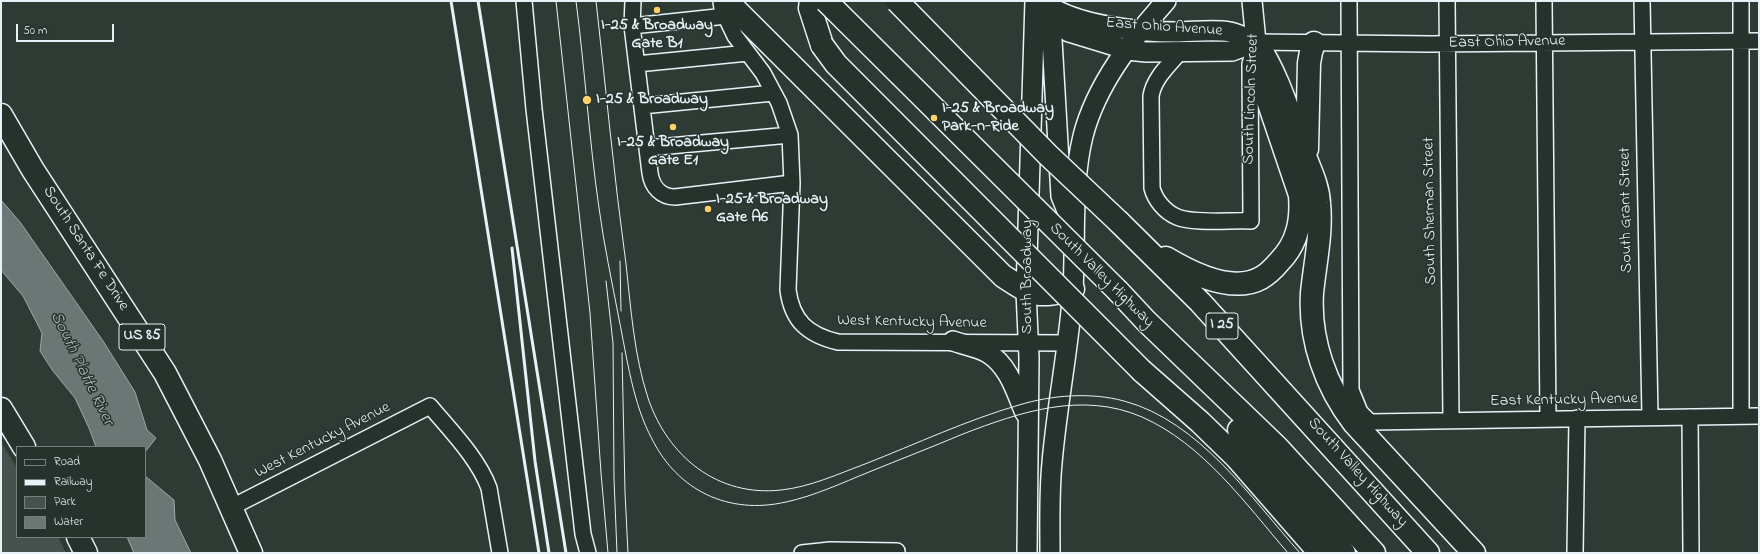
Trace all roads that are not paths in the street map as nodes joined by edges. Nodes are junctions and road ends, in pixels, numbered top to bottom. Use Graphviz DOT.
graph roads {
  1 [pos="524,1"];
  2 [pos="633,1"];
  3 [pos="721,1"];
  4 [pos="811,1"];
  5 [pos="826,1"];
  6 [pos="897,1"];
  7 [pos="1166,1"];
  8 [pos="1252,1"];
  9 [pos="1349,1"];
  10 [pos="1448,1"];
  11 [pos="1544,1"];
  12 [pos="1642,1"];
  13 [pos="1741,1"];
  14 [pos="1041,2"];
  15 [pos="726,8"];
  16 [pos="632,26"];
  17 [pos="1142,30"];
  18 [pos="1742,41"];
  19 [pos="1759,41"];
  20 [pos="1256,42"];
  21 [pos="1642,42"];
  22 [pos="1544,43"];
  23 [pos="1314,44"];
  24 [pos="1349,44"];
  25 [pos="1448,44"];
  26 [pos="1128,50"];
  27 [pos="1180,52"];
  28 [pos="748,53"];
  29 [pos="637,64"];
  30 [pos="773,93"];
  31 [pos="642,106"];
  32 [pos="1,115"];
  33 [pos="6,126"];
  34 [pos="790,135"];
  35 [pos="647,148"];
  36 [pos="1306,160"];
  37 [pos="792,183"];
  38 [pos="1119,222"];
  39 [pos="1075,232"];
  40 [pos="1073,289"];
  41 [pos="1026,291"];
  42 [pos="1146,321"];
  43 [pos="953,341"];
  44 [pos="1028,342"];
  45 [pos="1068,343"];
  46 [pos="1,409"];
  47 [pos="1741,416"];
  48 [pos="1759,416"];
  49 [pos="1690,417"];
  50 [pos="1577,418"];
  51 [pos="1650,418"];
  52 [pos="1548,419"];
  53 [pos="1028,420"];
  54 [pos="1451,420"];
  55 [pos="23,446"];
  56 [pos="232,508"];
  57 [pos="78,538"];
  58 [pos="897,551"];
  59 [pos="86,553"];
  60 [pos="251,553"];
  61 [pos="500,553"];
  62 [pos="588,553"];
  63 [pos="802,553"];
  64 [pos="1026,553"];
  65 [pos="1050,553"];
  66 [pos="1320,553"];
  67 [pos="1344,553"];
  68 [pos="1374,553"];
  69 [pos="1428,553"];
  70 [pos="1474,553"];
  71 [pos="1575,553"];
  72 [pos="1691,553"];
  1 -- 62 [label="street"];
  2 -- 16 [label="street"];
  3 -- 15 [label="street, West Kentucky Avenue"];
  4 -- 66 [label="highway, bridge"];
  5 -- 42 [label="highway, South Valley Highway, bridge"];
  6 -- 38 [label="highway, South Valley Highway / I 25, bridge"];
  7 -- 17 [label="main road"];
  8 -- 20 [label="main road, South Lincoln Street"];
  9 -- 24 [label="street"];
  10 -- 25 [label="street, South Sherman Street"];
  11 -- 22 [label="street"];
  12 -- 21 [label="street, South Grant Street"];
  13 -- 18 [label="street"];
  14 -- 17 [label="main road, East Ohio Avenue"];
  14 -- 26 [label="main road, East Ohio Avenue"];
  14 -- 39 [label="main road"];
  14 -- 41 [label="main road, South Broadway"];
  15 -- 16 [label="street"];
  15 -- 28 [label="street, West Kentucky Avenue"];
  15 -- 41 [label="highway"];
  16 -- 29 [label="street"];
  17 -- 20 [label="main road, East Ohio Avenue"];
  17 -- 26 [label="main road"];
  18 -- 19 [label="street, East Ohio Avenue"];
  18 -- 21 [label="street, East Ohio Avenue"];
  18 -- 47 [label="street"];
  20 -- 23 [label="street, East Ohio Avenue"];
  20 -- 27 [label="main road, East Ohio Avenue"];
  20 -- 27 [label="street, South Lincoln Street"];
  20 -- 36 [label="highway"];
  20 -- 38 [label="highway"];
  21 -- 22 [label="street, East Ohio Avenue"];
  21 -- 51 [label="street, South Grant Street"];
  22 -- 25 [label="street, East Ohio Avenue"];
  22 -- 52 [label="street"];
  23 -- 24 [label="street, East Ohio Avenue"];
  23 -- 36 [label="highway"];
  24 -- 25 [label="street, East Ohio Avenue"];
  24 -- 54 [label="street, East Kentucky Avenue"];
  25 -- 54 [label="street, South Sherman Street"];
  26 -- 27 [label="main road, East Ohio Avenue"];
  26 -- 39 [label="main road"];
  28 -- 29 [label="street"];
  28 -- 30 [label="street, West Kentucky Avenue"];
  29 -- 31 [label="street"];
  30 -- 31 [label="street"];
  30 -- 34 [label="street, West Kentucky Avenue"];
  31 -- 35 [label="street"];
  32 -- 33 [label="highway, US 85"];
  33 -- 56 [label="highway, South Santa Fe Drive / US 85"];
  34 -- 35 [label="street"];
  34 -- 37 [label="street, West Kentucky Avenue"];
  35 -- 37 [label="street"];
  36 -- 70 [label="highway"];
  37 -- 43 [label="street, West Kentucky Avenue"];
  38 -- 69 [label="highway, South Valley Highway / I 25"];
  39 -- 40 [label="main road"];
  40 -- 41 [label="highway"];
  40 -- 45 [label="main road"];
  41 -- 44 [label="main road, South Broadway"];
  42 -- 67 [label="highway"];
  42 -- 68 [label="highway, South Valley Highway"];
  43 -- 44 [label="street, West Kentucky Avenue"];
  43 -- 53 [label="main road"];
  44 -- 45 [label="street, West Kentucky Avenue"];
  44 -- 53 [label="main road, South Broadway"];
  45 -- 65 [label="main road"];
  46 -- 55 [label="highway"];
  47 -- 48 [label="street, East Kentucky Avenue"];
  47 -- 49 [label="street, East Kentucky Avenue"];
  49 -- 51 [label="street, East Kentucky Avenue"];
  49 -- 72 [label="street"];
  50 -- 51 [label="street, East Kentucky Avenue"];
  50 -- 52 [label="street, East Kentucky Avenue"];
  50 -- 71 [label="street"];
  52 -- 54 [label="street, East Kentucky Avenue"];
  53 -- 64 [label="main road, South Broadway"];
  56 -- 60 [label="highway, South Santa Fe Drive / US 85"];
  56 -- 61 [label="street, West Kentucky Avenue"];
  57 -- 59 [label="highway"];
  58 -- 63 [label="street"];
}
